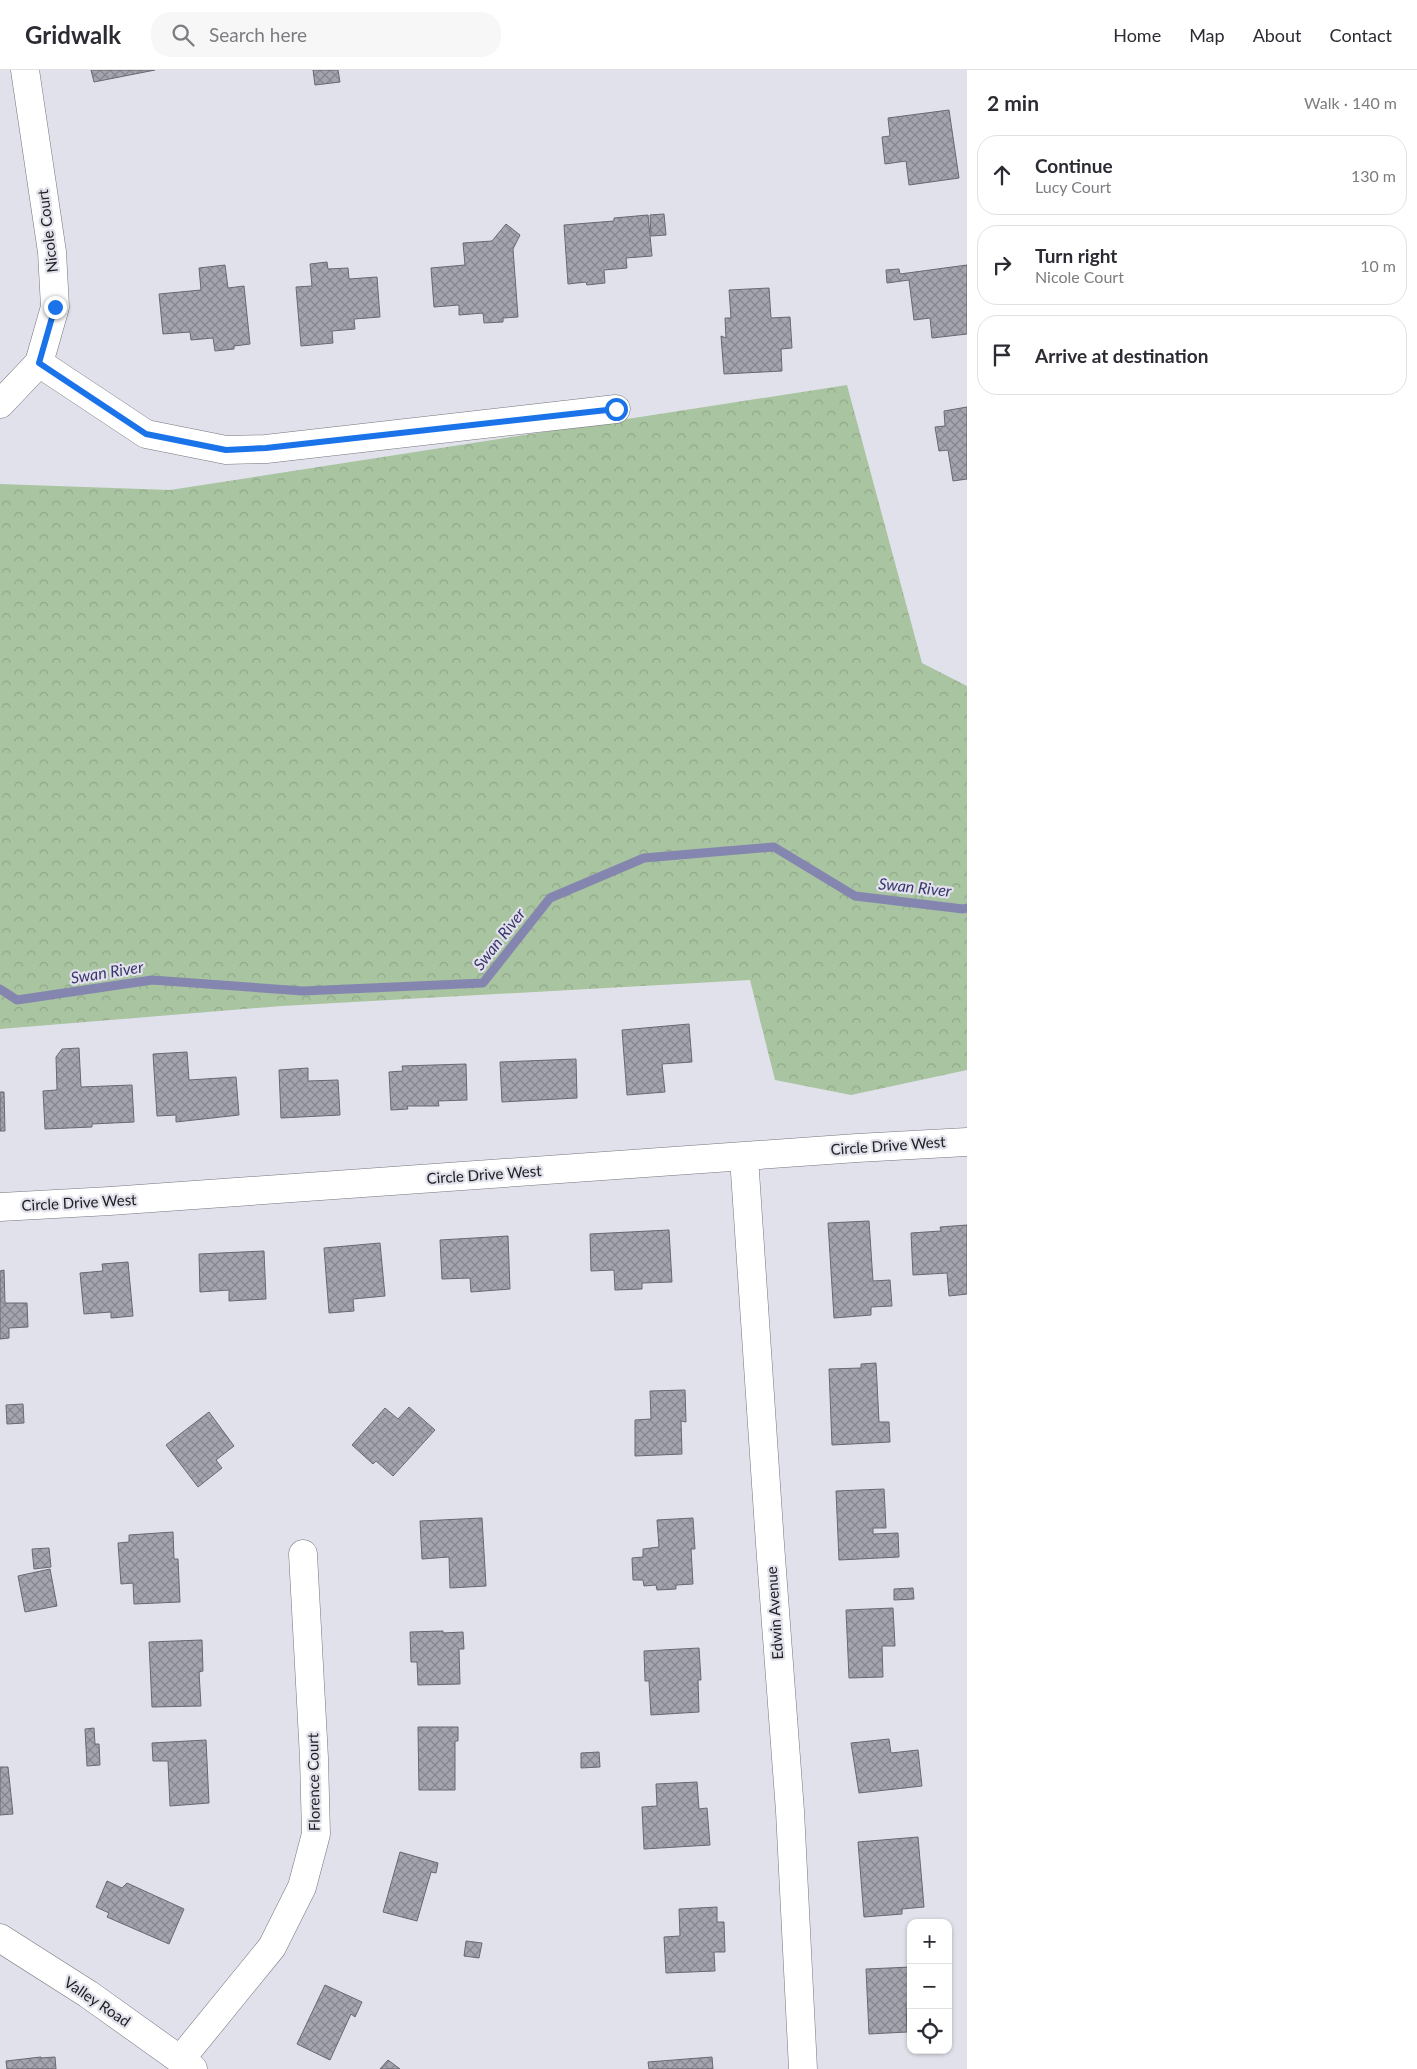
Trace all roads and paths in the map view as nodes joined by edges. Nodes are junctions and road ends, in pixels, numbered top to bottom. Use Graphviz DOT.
graph roads {
  1 [pos="25,70"];
  2 [pos="39,363"];
  3 [pos="0,404"];
  4 [pos="616,409"];
  5 [pos="967,1142"];
  6 [pos="744,1156"];
  7 [pos="0,1207"];
  8 [pos="303,1554"];
  9 [pos="0,1938"];
  10 [pos="186,2064"];
  11 [pos="803,2069"];
  1 -- 2 [label="street, Nicole Court"];
  2 -- 3 [label="street, Nicole Court"];
  2 -- 4 [label="street"];
  5 -- 6 [label="street, Circle Drive West"];
  6 -- 7 [label="street, Circle Drive West"];
  6 -- 11 [label="street, Edwin Avenue"];
  8 -- 10 [label="street, Florence Court"];
  9 -- 10 [label="street, Valley Road"];
}
